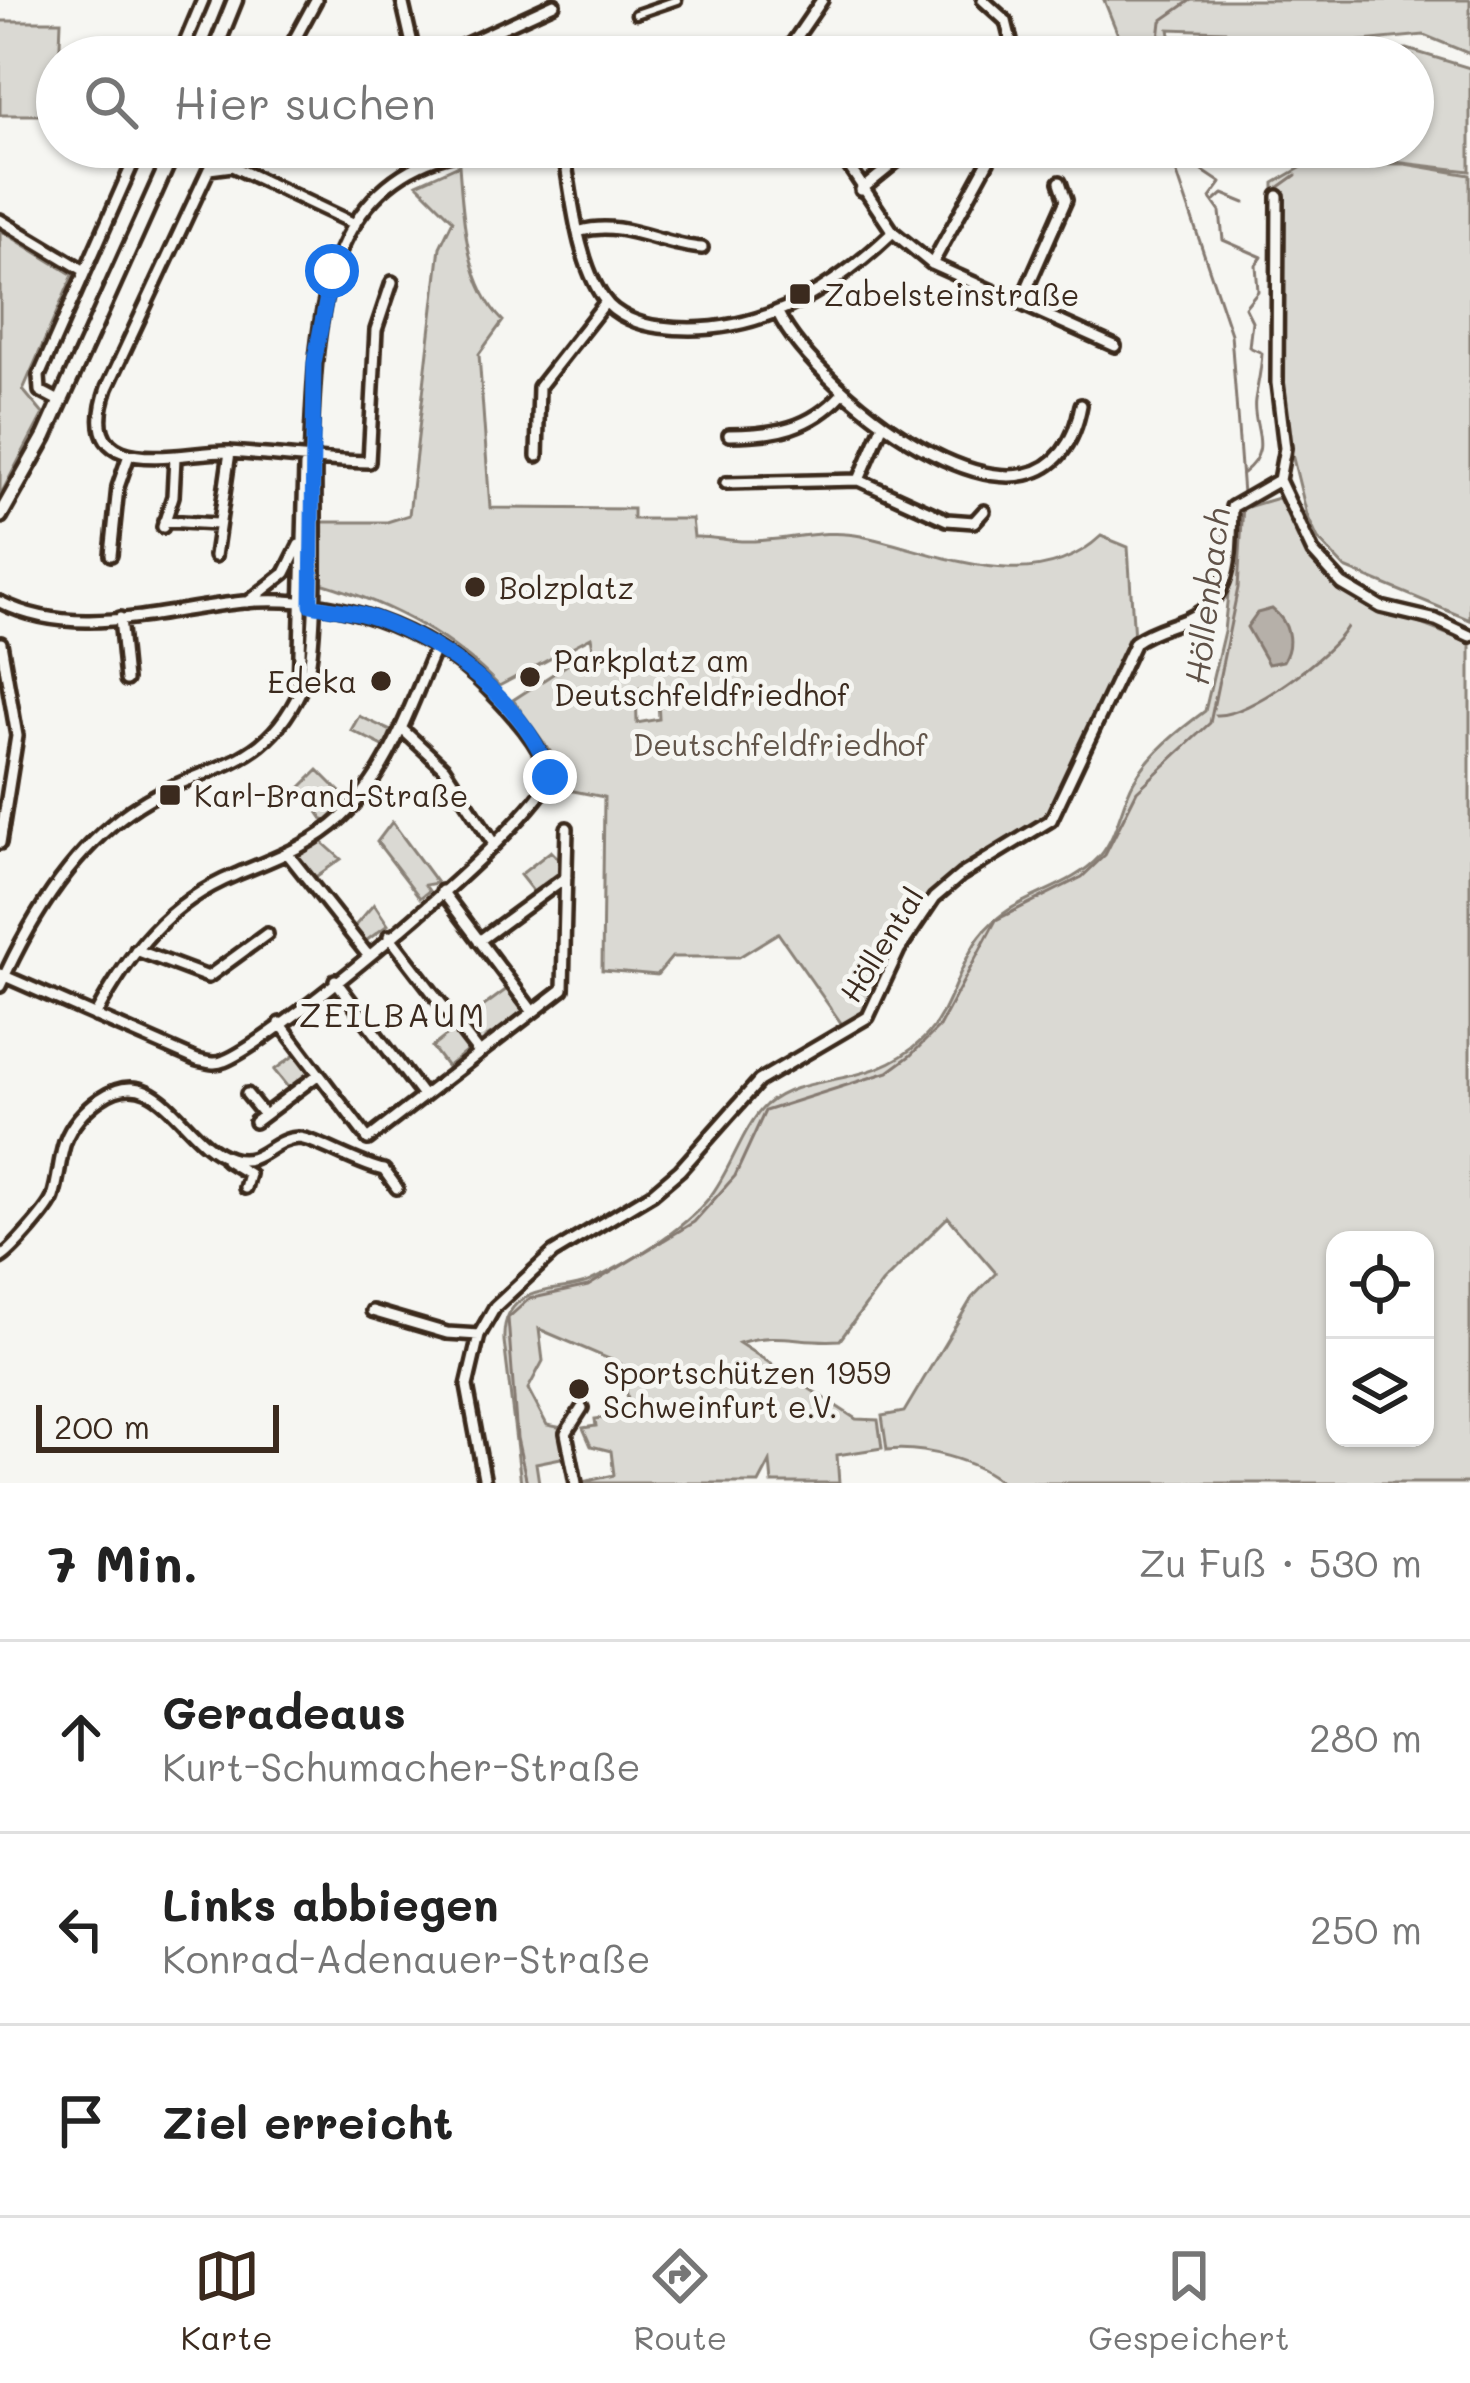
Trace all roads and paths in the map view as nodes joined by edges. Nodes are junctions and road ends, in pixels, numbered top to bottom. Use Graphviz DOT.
graph roads {
  1 [pos="203,0"];
  2 [pos="235,0"];
  3 [pos="316,0"];
  4 [pos="402,0"];
  5 [pos="676,0"];
  6 [pos="822,0"];
  7 [pos="983,0"];
  8 [pos="554,4"];
  9 [pos="636,14"];
  10 [pos="188,36"];
  11 [pos="220,36"];
  12 [pos="296,36"];
  13 [pos="410,36"];
  14 [pos="484,36"];
  15 [pos="797,36"];
  16 [pos="1010,36"];
  17 [pos="131,168"];
  18 [pos="166,168"];
  19 [pos="224,168"];
  20 [pos="236,168"];
  21 [pos="415,168"];
  22 [pos="568,168"];
  23 [pos="849,168"];
  24 [pos="889,168"];
  25 [pos="985,168"];
  26 [pos="1060,182"];
  27 [pos="862,190"];
  28 [pos="1278,196"];
  29 [pos="0,220"];
  30 [pos="356,224"];
  31 [pos="581,231"];
  32 [pos="893,232"];
  33 [pos="702,248"];
  34 [pos="932,264"];
  35 [pos="86,271"];
  36 [pos="392,282"];
  37 [pos="605,303"];
  38 [pos="1020,304"];
  39 [pos="778,313"];
  40 [pos="1115,346"];
  41 [pos="842,394"];
  42 [pos="61,402"];
  43 [pos="1081,405"];
  44 [pos="882,426"];
  45 [pos="728,435"];
  46 [pos="230,452"];
  47 [pos="129,455"];
  48 [pos="537,456"];
  49 [pos="175,458"];
  50 [pos="310,459"];
  51 [pos="369,462"];
  52 [pos="369,476"];
  53 [pos="860,480"];
  54 [pos="1279,480"];
  55 [pos="726,483"];
  56 [pos="984,511"];
  57 [pos="0,516"];
  58 [pos="217,524"];
  59 [pos="303,533"];
  60 [pos="111,555"];
  61 [pos="215,556"];
  62 [pos="248,602"];
  63 [pos="2,604"];
  64 [pos="306,604"];
  65 [pos="120,618"];
  66 [pos="1470,636"];
  67 [pos="1,643"];
  68 [pos="435,649"];
  69 [pos="126,680"];
  70 [pos="402,729"];
  71 [pos="8,741"];
  72 [pos="567,828"];
  73 [pos="0,843"];
  74 [pos="494,844"];
  75 [pos="287,853"];
  76 [pos="566,877"];
  77 [pos="442,891"];
  78 [pos="267,934"];
  79 [pos="389,936"];
  80 [pos="479,941"];
  81 [pos="136,950"];
  82 [pos="368,954"];
  83 [pos="1,979"];
  84 [pos="335,980"];
  85 [pos="533,1012"];
  86 [pos="95,1016"];
  87 [pos="280,1023"];
  88 [pos="479,1053"];
  89 [pos="319,1074"];
  90 [pos="247,1094"];
  91 [pos="423,1096"];
  92 [pos="222,1156"];
  93 [pos="245,1188"];
  94 [pos="397,1188"];
  95 [pos="0,1258"];
  96 [pos="372,1311"];
  97 [pos="478,1335"];
  98 [pos="582,1408"];
  99 [pos="485,1483"];
  100 [pos="576,1483"];
  1 -- 10 [label="street"];
  2 -- 11 [label="main road"];
  3 -- 12 [label="street"];
  4 -- 13 [label="street"];
  5 -- 9 [label="street"];
  6 -- 15 [label="street"];
  7 -- 16 [label="street"];
  8 -- 14 [label="street"];
  17 -- 35 [label="street"];
  18 -- 42 [label="main road"];
  19 -- 47 [label="street"];
  20 -- 30 [label="street"];
  21 -- 30 [label="street"];
  22 -- 31 [label="street"];
  23 -- 27 [label="street"];
  24 -- 27 [label="street"];
  25 -- 34 [label="street"];
  26 -- 38 [label="street"];
  27 -- 32 [label="street"];
  28 -- 54 [label="street"];
  29 -- 35 [label="street"];
  30 -- 50 [label="street"];
  31 -- 33 [label="street"];
  31 -- 37 [label="street"];
  32 -- 34 [label="street"];
  32 -- 39 [label="street"];
  34 -- 38 [label="street"];
  35 -- 42 [label="street"];
  36 -- 51 [label="street"];
  37 -- 39 [label="street"];
  37 -- 48 [label="street"];
  38 -- 40 [label="street"];
  39 -- 41 [label="street"];
  41 -- 44 [label="street"];
  41 -- 45 [label="street"];
  42 -- 57 [label="main road"];
  43 -- 44 [label="street"];
  44 -- 53 [label="street"];
  46 -- 49 [label="street"];
  46 -- 50 [label="street"];
  46 -- 58 [label="street"];
  47 -- 49 [label="street"];
  47 -- 60 [label="street"];
  49 -- 58 [label="street"];
  50 -- 51 [label="street"];
  50 -- 59 [label="street"];
  50 -- 64 [label="street"];
  51 -- 52 [label="street"];
  53 -- 55 [label="street"];
  53 -- 56 [label="street"];
  54 -- 66 [label="street"];
  54 -- 97 [label="street, Höllental"];
  58 -- 61 [label="street"];
  59 -- 62 [label="street"];
  59 -- 64 [label="street"];
  62 -- 64 [label="street"];
  62 -- 65 [label="street"];
  63 -- 65 [label="street"];
  64 -- 68 [label="street"];
  64 -- 83 [label="street"];
  65 -- 69 [label="street"];
  67 -- 71 [label="street"];
  68 -- 70 [label="street"];
  68 -- 74 [label="street"];
  70 -- 74 [label="street"];
  70 -- 75 [label="street"];
  71 -- 73 [label="street"];
  72 -- 76 [label="street"];
  74 -- 77 [label="street"];
  75 -- 81 [label="street"];
  75 -- 82 [label="street"];
  76 -- 80 [label="street"];
  76 -- 85 [label="street"];
  77 -- 79 [label="street"];
  77 -- 80 [label="street"];
  78 -- 81 [label="street"];
  79 -- 82 [label="street"];
  79 -- 88 [label="street"];
  80 -- 85 [label="street"];
  81 -- 86 [label="street"];
  82 -- 84 [label="street"];
  83 -- 86 [label="street"];
  84 -- 87 [label="street"];
  84 -- 91 [label="street"];
  85 -- 88 [label="street"];
  86 -- 87 [label="street"];
  87 -- 89 [label="street"];
  88 -- 91 [label="street"];
  89 -- 90 [label="street"];
  89 -- 91 [label="street"];
  92 -- 93 [label="street"];
  92 -- 94 [label="street"];
  92 -- 95 [label="street"];
  96 -- 97 [label="street"];
  97 -- 99 [label="street, Höllental"];
  98 -- 100 [label="street"];
}
